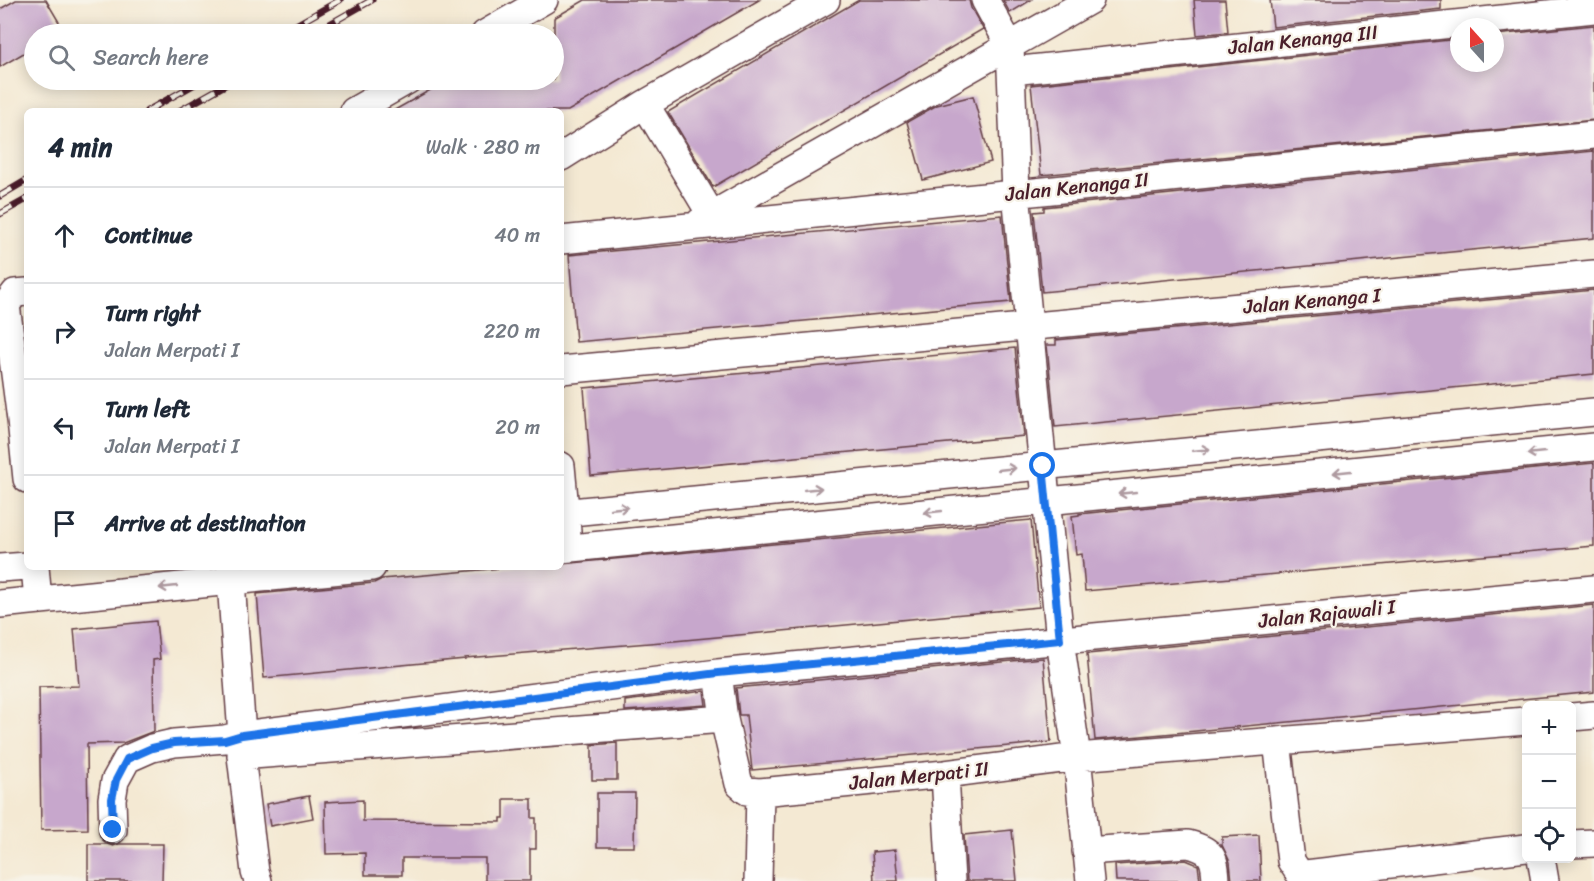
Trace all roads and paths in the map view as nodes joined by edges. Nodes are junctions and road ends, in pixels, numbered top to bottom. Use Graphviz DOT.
graph roads {
  1 [pos="544,0"];
  2 [pos="826,0"];
  3 [pos="985,0"];
  4 [pos="1090,0"];
  5 [pos="1594,9"];
  6 [pos="502,24"];
  7 [pos="1011,58"];
  8 [pos="391,90"];
  9 [pos="645,104"];
  10 [pos="359,108"];
  11 [pos="1594,135"];
  12 [pos="564,155"];
  13 [pos="1016,193"];
  14 [pos="701,222"];
  15 [pos="564,240"];
  16 [pos="1594,274"];
  17 [pos="24,292"];
  18 [pos="1029,327"];
  19 [pos="564,370"];
  20 [pos="1594,412"];
  21 [pos="16,421"];
  22 [pos="1594,447"];
  23 [pos="24,463"];
  24 [pos="1043,466"];
  25 [pos="1046,501"];
  26 [pos="564,513"];
  27 [pos="564,530"];
  28 [pos="565,548"];
  29 [pos="24,566"];
  30 [pos="0,568"];
  31 [pos="35,570"];
  32 [pos="311,570"];
  33 [pos="230,574"];
  34 [pos="1594,589"];
  35 [pos="38,600"];
  36 [pos="0,604"];
  37 [pos="1060,640"];
  38 [pos="718,673"];
  39 [pos="1594,715"];
  40 [pos="1576,717"];
  41 [pos="724,720"];
  42 [pos="1522,721"];
  43 [pos="1277,741"];
  44 [pos="242,746"];
  45 [pos="1077,758"];
  46 [pos="945,774"];
  47 [pos="760,792"];
  48 [pos="113,830"];
  49 [pos="1594,843"];
  50 [pos="1576,844"];
  51 [pos="1522,849"];
  52 [pos="1086,851"];
  53 [pos="1542,863"];
  54 [pos="258,881"];
  55 [pos="758,881"];
  56 [pos="951,881"];
  57 [pos="1090,881"];
  58 [pos="1216,881"];
  59 [pos="1545,881"];
  1 -- 6 [label="street"];
  2 -- 9 [label="street"];
  3 -- 7 [label="street"];
  4 -- 7 [label="street"];
  5 -- 7 [label="street, Jalan Kenanga III"];
  7 -- 13 [label="street"];
  7 -- 14 [label="street"];
  8 -- 10 [label="street"];
  9 -- 12 [label="street"];
  9 -- 14 [label="street"];
  11 -- 13 [label="street, Jalan Kenanga II"];
  13 -- 14 [label="street, Jalan Kenanga II"];
  13 -- 18 [label="street"];
  14 -- 15 [label="street, Jalan Kenanga II"];
  16 -- 18 [label="street, Jalan Kenanga I"];
  17 -- 21 [label="street"];
  18 -- 19 [label="street, Jalan Kenanga I"];
  18 -- 24 [label="street"];
  24 -- 20 [label="street, one-way"];
  21 -- 23 [label="street"];
  22 -- 25 [label="street, one-way"];
  24 -- 25 [label="street"];
  26 -- 24 [label="street, one-way"];
  25 -- 28 [label="street, one-way"];
  25 -- 37 [label="street"];
  27 -- 28 [label="street"];
  29 -- 30 [label="street"];
  31 -- 35 [label="street"];
  32 -- 33 [label="street"];
  33 -- 35 [label="street, one-way"];
  33 -- 44 [label="street"];
  34 -- 37 [label="street, Jalan Rajawali I"];
  35 -- 36 [label="street"];
  37 -- 38 [label="street, Jalan Rajawali I"];
  37 -- 45 [label="street"];
  38 -- 41 [label="street"];
  38 -- 44 [label="street, Jalan Rajawali I"];
  39 -- 40 [label="street"];
  41 -- 44 [label="street"];
  41 -- 47 [label="street"];
  42 -- 43 [label="street, Jalan Merpati II"];
  43 -- 45 [label="street, Jalan Merpati II"];
  43 -- 51 [label="street"];
  44 -- 48 [label="street"];
  44 -- 54 [label="street"];
  45 -- 46 [label="street, Jalan Merpati II"];
  45 -- 52 [label="street"];
  46 -- 47 [label="street, Jalan Merpati II"];
  46 -- 56 [label="street"];
  47 -- 55 [label="street"];
  49 -- 50 [label="street"];
  52 -- 57 [label="street"];
  52 -- 58 [label="street"];
  53 -- 59 [label="street"];
}
